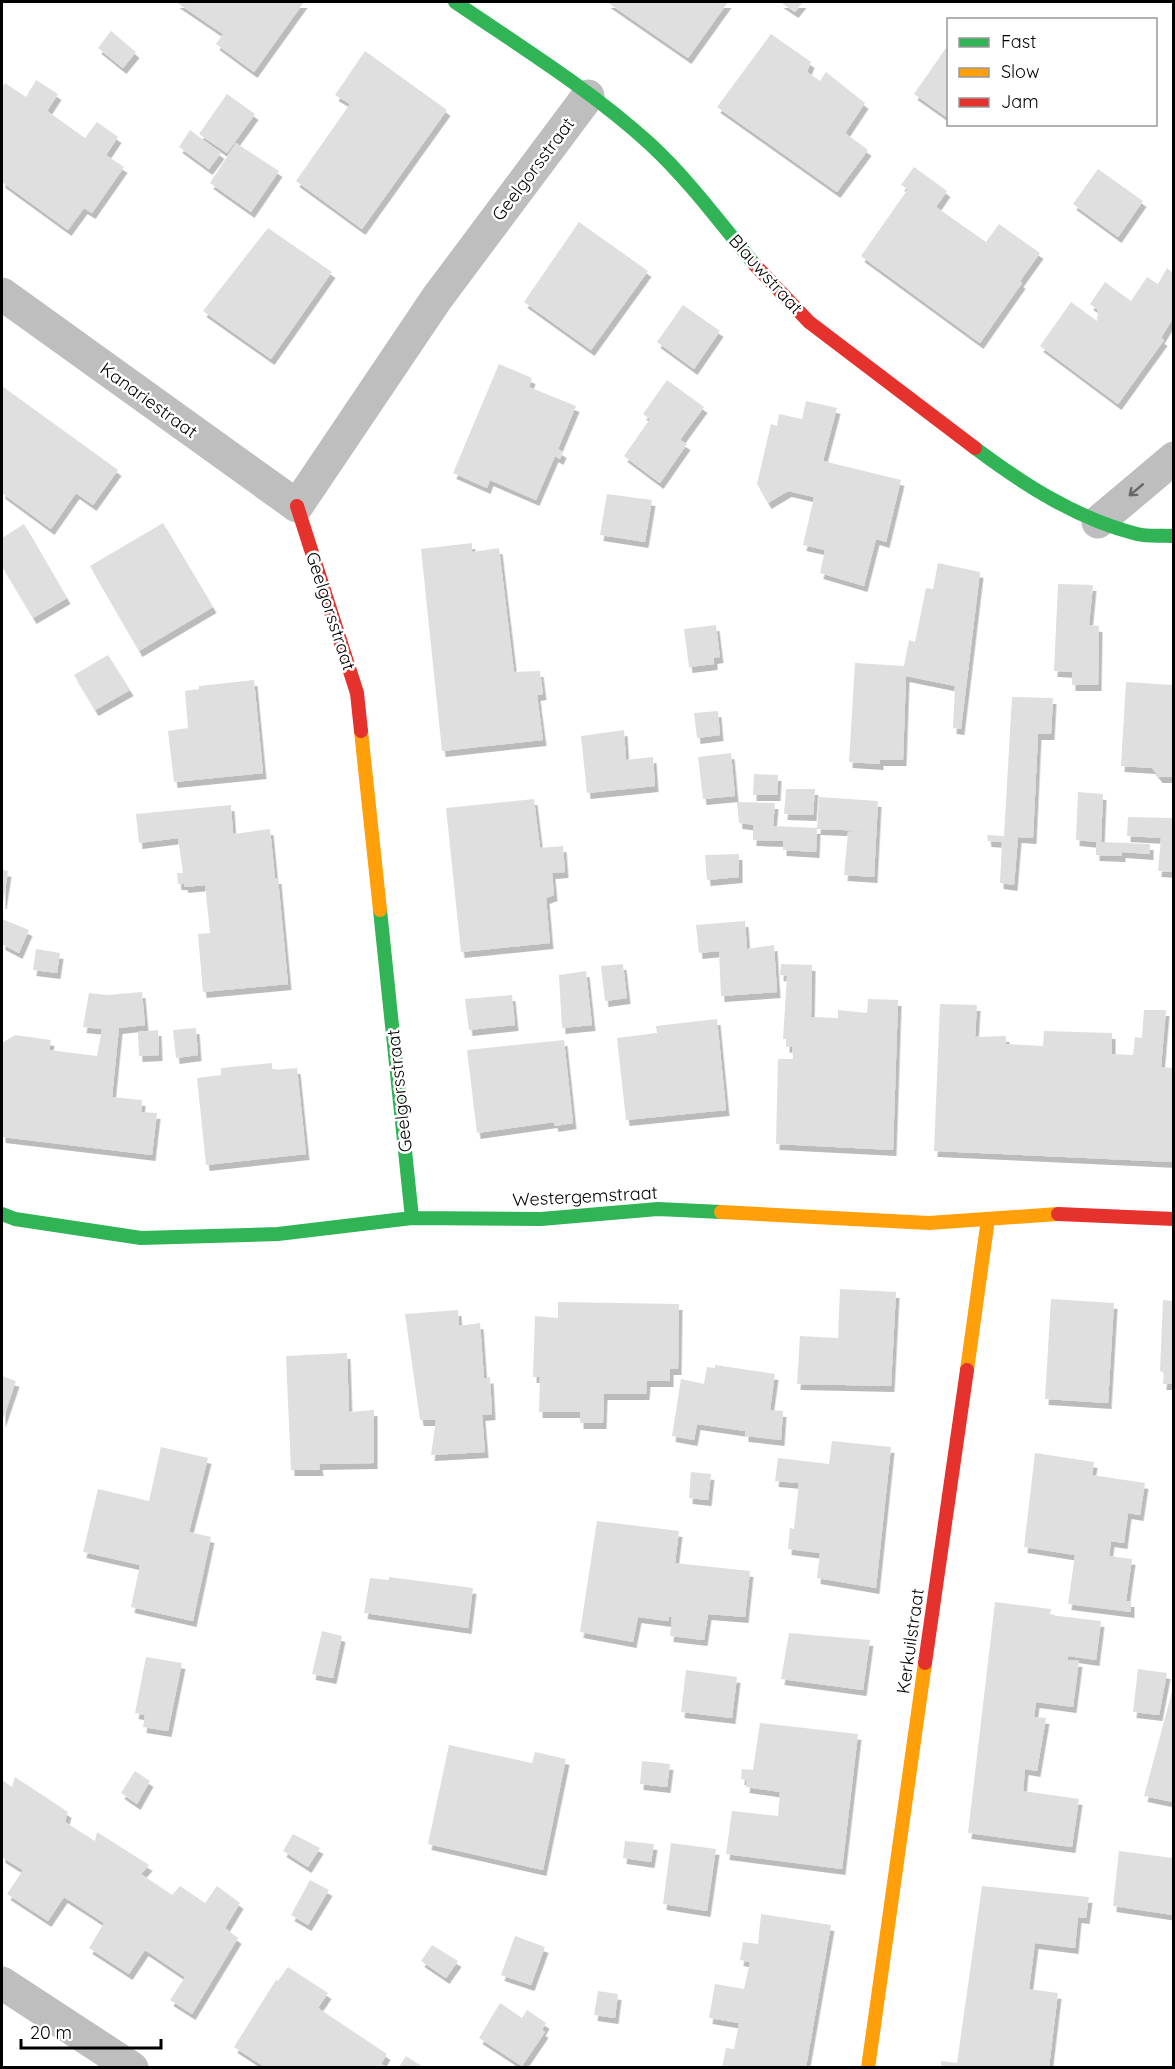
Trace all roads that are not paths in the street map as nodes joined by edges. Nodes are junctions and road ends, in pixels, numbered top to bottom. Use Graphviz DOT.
graph roads {
  1 [pos="455,2"];
  2 [pos="588,96"];
  3 [pos="2,294"];
  4 [pos="1173,458"];
  5 [pos="297,506"];
  6 [pos="1098,522"];
  7 [pos="1173,536"];
  8 [pos="2,1214"];
  9 [pos="412,1218"];
  10 [pos="988,1220"];
  11 [pos="1173,1220"];
  12 [pos="2,1983"];
  13 [pos="132,2067"];
  14 [pos="868,2067"];
  1 -- 2 [label="street, Blauwstraat"];
  2 -- 5 [label="street, Geelgorsstraat"];
  2 -- 6 [label="street, Blauwstraat"];
  3 -- 5 [label="street, Kanariestraat"];
  4 -- 6 [label="street, one-way"];
  5 -- 9 [label="street, Geelgorsstraat"];
  6 -- 7 [label="street, Blauwstraat"];
  8 -- 9 [label="street, Westergemstraat"];
  9 -- 10 [label="street, Westergemstraat"];
  10 -- 11 [label="street, Westergemstraat"];
  10 -- 14 [label="street, Kerkuilstraat"];
  12 -- 13 [label="street"];
}
